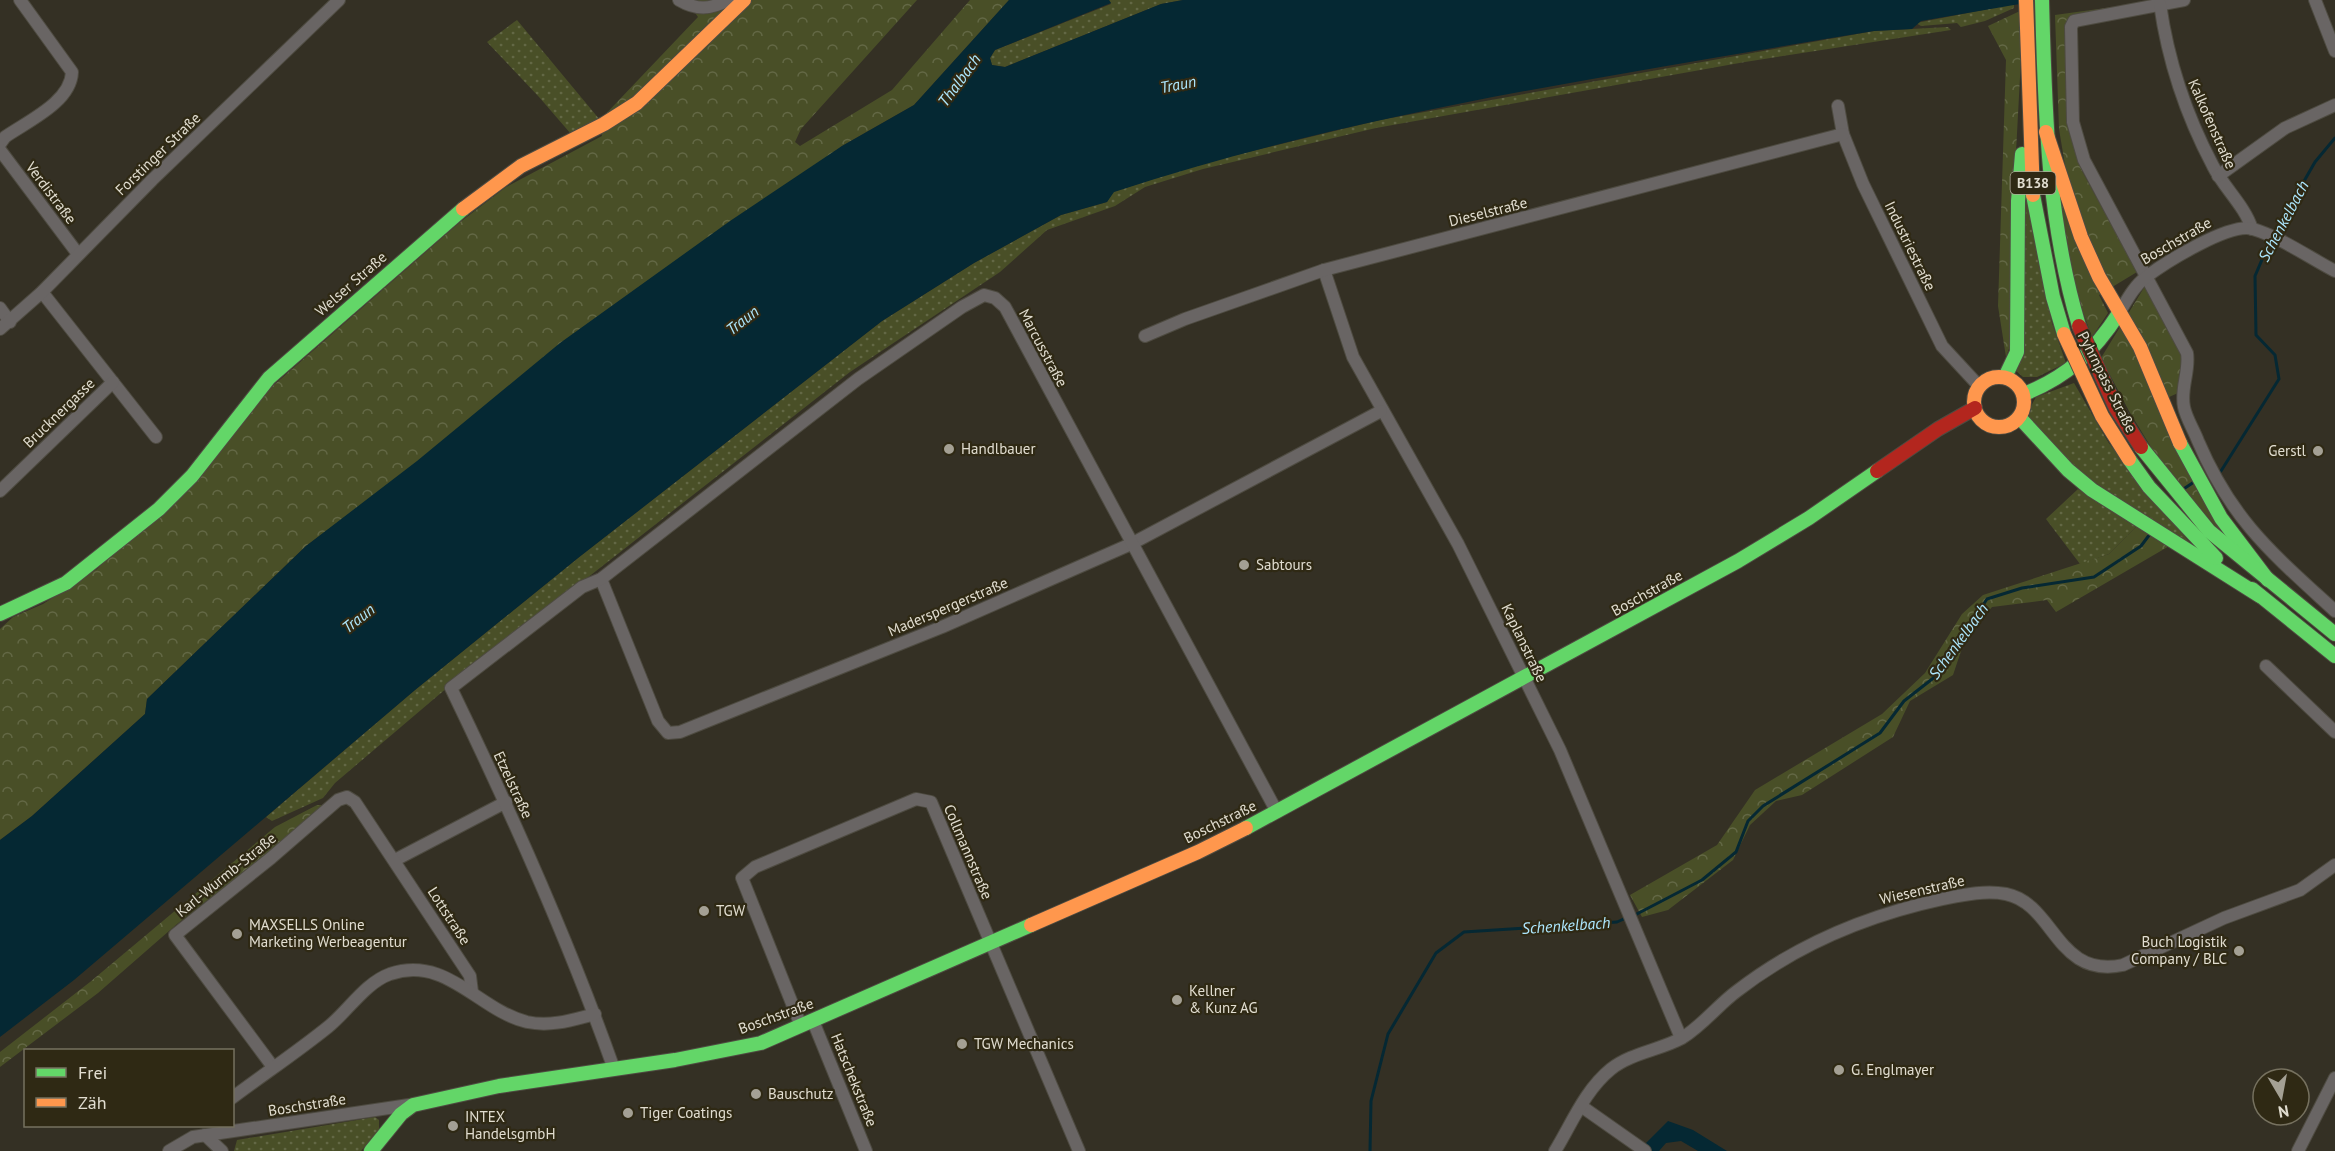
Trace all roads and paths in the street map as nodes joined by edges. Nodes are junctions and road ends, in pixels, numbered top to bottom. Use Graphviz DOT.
graph roads {
  1 [pos="20,0"];
  2 [pos="339,0"];
  3 [pos="679,0"];
  4 [pos="728,0"];
  5 [pos="744,0"];
  6 [pos="2026,0"];
  7 [pos="2042,0"];
  8 [pos="2184,0"];
  9 [pos="2315,0"];
  10 [pos="2160,4"];
  11 [pos="2335,51"];
  12 [pos="2029,61"];
  13 [pos="2335,105"];
  14 [pos="1838,106"];
  15 [pos="2046,132"];
  16 [pos="1843,134"];
  17 [pos="0,144"];
  18 [pos="0,150"];
  19 [pos="2218,176"];
  20 [pos="2252,229"];
  21 [pos="78,254"];
  22 [pos="1324,270"];
  23 [pos="2335,271"];
  24 [pos="2146,277"];
  25 [pos="42,292"];
  26 [pos="0,308"];
  27 [pos="2119,313"];
  28 [pos="5,326"];
  29 [pos="1145,336"];
  30 [pos="2005,377"];
  31 [pos="1059,381"];
  32 [pos="112,382"];
  33 [pos="1979,386"];
  34 [pos="1048,388"];
  35 [pos="2024,394"];
  36 [pos="1975,408"];
  37 [pos="1381,411"];
  38 [pos="2019,418"];
  39 [pos="156,437"];
  40 [pos="0,490"];
  41 [pos="1131,544"];
  42 [pos="601,579"];
  43 [pos="2268,580"];
  44 [pos="2260,596"];
  45 [pos="2335,611"];
  46 [pos="1,615"];
  47 [pos="2335,634"];
  48 [pos="2335,656"];
  49 [pos="2266,666"];
  50 [pos="1524,678"];
  51 [pos="2335,732"];
  52 [pos="338,800"];
  53 [pos="506,802"];
  54 [pos="1277,812"];
  55 [pos="395,860"];
  56 [pos="2335,865"];
  57 [pos="990,944"];
  58 [pos="472,992"];
  59 [pos="594,1014"];
  60 [pos="807,1024"];
  61 [pos="1681,1038"];
  62 [pos="273,1067"];
  63 [pos="614,1069"];
  64 [pos="2335,1078"];
  65 [pos="234,1096"];
  66 [pos="413,1105"];
  67 [pos="1581,1106"];
  68 [pos="231,1127"];
  69 [pos="234,1127"];
  70 [pos="206,1130"];
  71 [pos="1643,1149"];
  72 [pos="169,1151"];
  73 [pos="222,1151"];
  74 [pos="371,1151"];
  75 [pos="867,1151"];
  76 [pos="1079,1151"];
  77 [pos="1555,1151"];
  78 [pos="2298,1151"];
  1 -- 17 [label="street"];
  2 -- 21 [label="street, Forstinger Straße"];
  3 -- 4 [label="street"];
  5 -- 46 [label="main road, Welser Straße"];
  6 -- 12 [label="main road, Pyhrnpass Straße / B138"];
  7 -- 15 [label="main road, Pyhrnpass Straße / B138"];
  8 -- 10 [label="street"];
  9 -- 11 [label="street"];
  10 -- 19 [label="street, Kalkofenstraße"];
  10 -- 24 [label="street"];
  12 -- 30 [label="main road"];
  12 -- 44 [label="main road, Pyhrnpass Straße / B138, bridge"];
  13 -- 19 [label="street"];
  14 -- 16 [label="street, Industriestraße"];
  15 -- 27 [label="main road"];
  15 -- 43 [label="main road, Pyhrnpass Straße / B138, bridge"];
  16 -- 22 [label="street, Dieselstraße"];
  16 -- 33 [label="street, Industriestraße"];
  18 -- 21 [label="street, Verdistraße"];
  19 -- 20 [label="street, Kalkofenstraße"];
  20 -- 23 [label="street"];
  20 -- 24 [label="street, Boschstraße"];
  21 -- 25 [label="street, Forstinger Straße"];
  22 -- 29 [label="street, Dieselstraße"];
  22 -- 37 [label="street, Kaplanstraße"];
  24 -- 27 [label="street, Boschstraße"];
  24 -- 45 [label="street"];
  25 -- 28 [label="street, Forstinger Straße"];
  25 -- 32 [label="street, Brucknergasse"];
  26 -- 28 [label="street"];
  27 -- 35 [label="main road, Boschstraße"];
  27 -- 43 [label="main road"];
  30 -- 33 [label="main road"];
  30 -- 35 [label="main road"];
  31 -- 34 [label="street"];
  32 -- 39 [label="street, Brucknergasse"];
  32 -- 40 [label="street, Brucknergasse"];
  33 -- 36 [label="main road"];
  34 -- 41 [label="street, Marcusstraße"];
  34 -- 42 [label="street, Marcusstraße"];
  35 -- 38 [label="main road"];
  36 -- 38 [label="main road"];
  36 -- 50 [label="main road, Boschstraße"];
  37 -- 41 [label="street, Maderspergerstraße"];
  37 -- 50 [label="street, Kaplanstraße"];
  38 -- 44 [label="main road"];
  41 -- 42 [label="street, Maderspergerstraße"];
  41 -- 54 [label="street, Marcusstraße"];
  42 -- 53 [label="street, Etzelstraße"];
  43 -- 47 [label="main road, Pyhrnpass Straße / B138"];
  44 -- 48 [label="main road, Pyhrnpass Straße / B138"];
  49 -- 51 [label="street"];
  50 -- 54 [label="main road, Boschstraße"];
  50 -- 61 [label="street, Kaplanstraße"];
  52 -- 55 [label="street, Lottstraße"];
  52 -- 62 [label="street, Karl-Wurmb-Straße"];
  53 -- 55 [label="street"];
  53 -- 59 [label="street, Etzelstraße"];
  54 -- 57 [label="main road, Boschstraße"];
  55 -- 58 [label="street, Lottstraße"];
  56 -- 61 [label="street, Wiesenstraße"];
  57 -- 60 [label="main road, Boschstraße"];
  57 -- 60 [label="street, Collmannstraße"];
  57 -- 76 [label="street, Collmannstraße"];
  58 -- 59 [label="street"];
  58 -- 62 [label="street"];
  59 -- 63 [label="street, Etzelstraße"];
  60 -- 63 [label="main road, Boschstraße"];
  60 -- 75 [label="street, Hatschekstraße"];
  61 -- 67 [label="street, Wiesenstraße"];
  62 -- 65 [label="street"];
  63 -- 66 [label="main road, Boschstraße"];
  64 -- 78 [label="street"];
  66 -- 69 [label="street, Boschstraße"];
  66 -- 74 [label="main road"];
  67 -- 71 [label="street"];
  67 -- 77 [label="street, Wiesenstraße"];
  68 -- 70 [label="street, Boschstraße"];
  70 -- 72 [label="street, Boschstraße"];
  70 -- 73 [label="street"];
}
